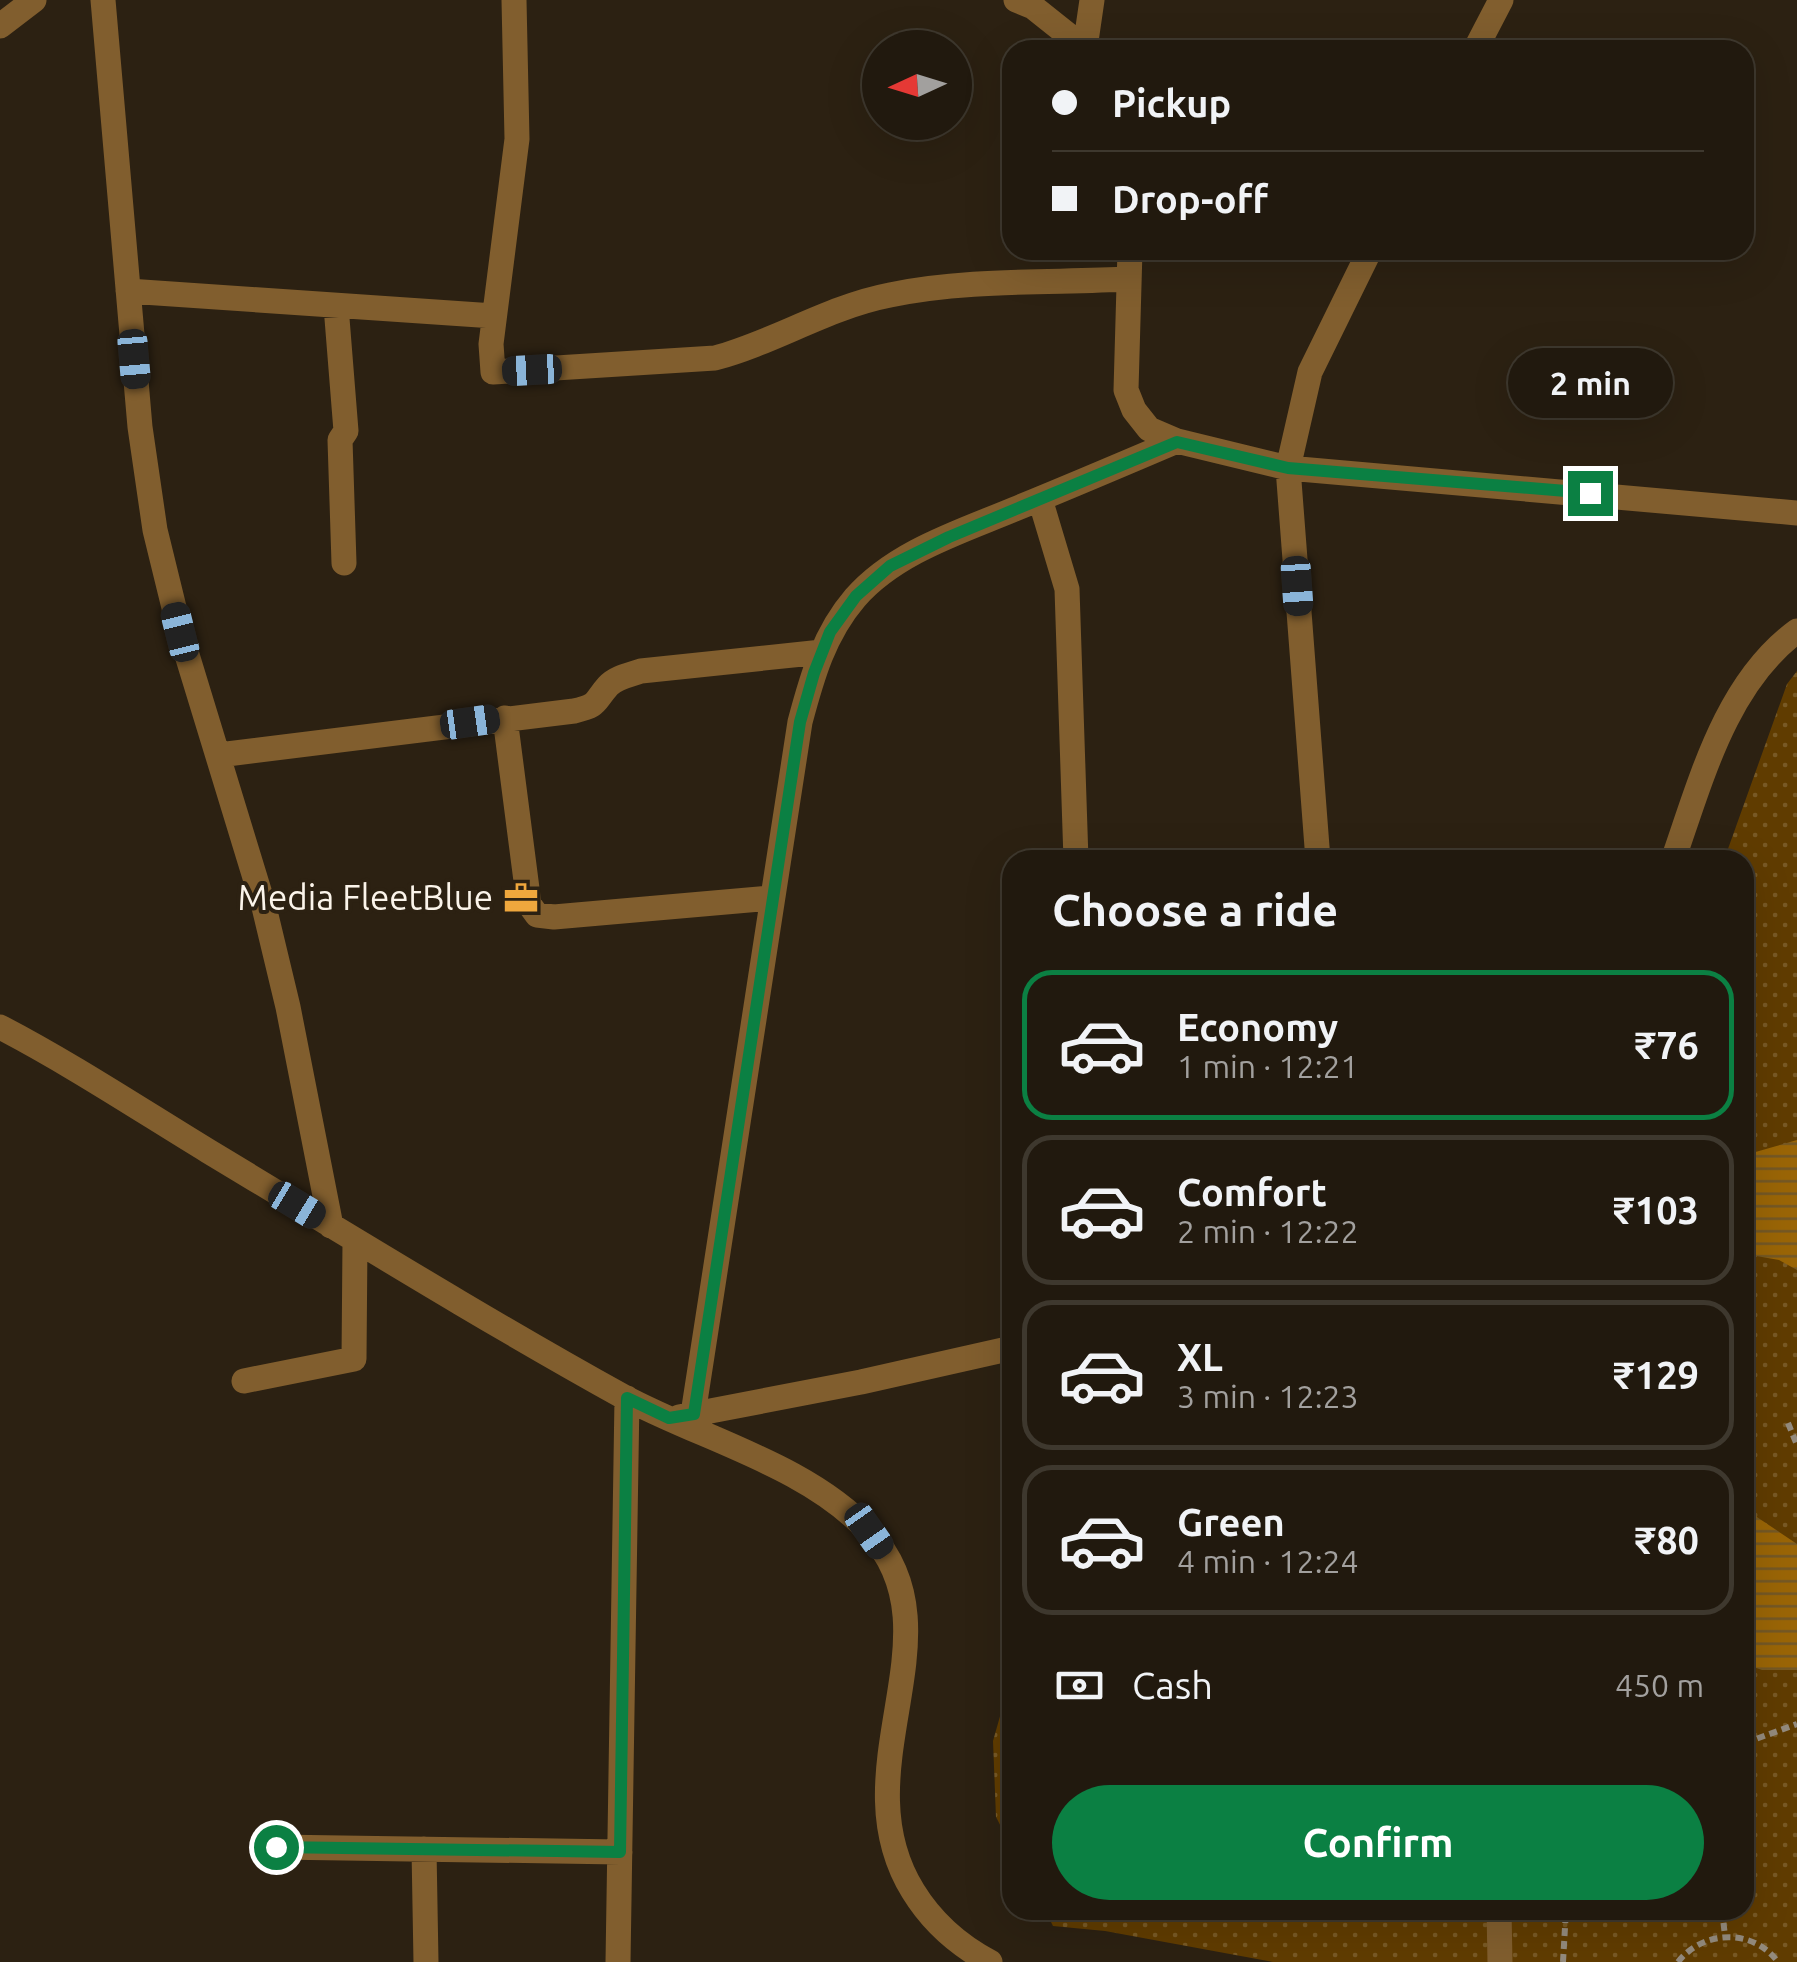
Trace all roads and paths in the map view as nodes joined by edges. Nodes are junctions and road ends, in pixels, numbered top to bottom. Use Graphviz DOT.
graph roads {
  1 [pos="34,0"];
  2 [pos="103,0"];
  3 [pos="514,0"];
  4 [pos="1016,0"];
  5 [pos="1092,0"];
  6 [pos="1501,0"];
  7 [pos="0,26"];
  8 [pos="1075,40"];
  9 [pos="1087,40"];
  10 [pos="1480,40"];
  11 [pos="1130,260"];
  12 [pos="1365,260"];
  13 [pos="1129,279"];
  14 [pos="128,291"];
  15 [pos="336,306"];
  16 [pos="494,316"];
  17 [pos="1177,442"];
  18 [pos="1288,468"];
  19 [pos="1040,499"];
  20 [pos="1797,514"];
  21 [pos="344,563"];
  22 [pos="1797,630"];
  23 [pos="822,652"];
  24 [pos="506,718"];
  25 [pos="219,755"];
  26 [pos="1076,850"];
  27 [pos="1317,850"];
  28 [pos="1677,850"];
  29 [pos="771,898"];
  30 [pos="0,1027"];
  31 [pos="331,1226"];
  32 [pos="355,1241"];
  33 [pos="1002,1350"];
  34 [pos="244,1381"];
  35 [pos="627,1398"];
  36 [pos="681,1416"];
  37 [pos="1788,1423"];
  38 [pos="1797,1445"];
  39 [pos="1797,1724"];
  40 [pos="1754,1740"];
  41 [pos="276,1847"];
  42 [pos="424,1849"];
  43 [pos="620,1852"];
  44 [pos="1499,1920"];
  45 [pos="1566,1920"];
  46 [pos="1723,1920"];
  47 [pos="1725,1936"];
  48 [pos="426,1962"];
  49 [pos="618,1962"];
  50 [pos="990,1962"];
  51 [pos="1500,1962"];
  52 [pos="1564,1962"];
  53 [pos="1678,1962"];
  54 [pos="1778,1962"];
  1 -- 7 [label="street"];
  2 -- 14 [label="street"];
  3 -- 16 [label="street"];
  4 -- 8 [label="street"];
  5 -- 9 [label="street"];
  6 -- 10 [label="street"];
  11 -- 13 [label="street"];
  12 -- 18 [label="street"];
  13 -- 16 [label="street"];
  13 -- 17 [label="street"];
  14 -- 15 [label="street"];
  14 -- 25 [label="street"];
  15 -- 16 [label="street"];
  15 -- 21 [label="street"];
  17 -- 18 [label="street"];
  17 -- 19 [label="street"];
  18 -- 20 [label="street"];
  18 -- 27 [label="street"];
  19 -- 23 [label="street"];
  19 -- 26 [label="street"];
  22 -- 28 [label="street"];
  23 -- 24 [label="street"];
  23 -- 29 [label="street"];
  24 -- 25 [label="street"];
  24 -- 29 [label="street"];
  25 -- 31 [label="street"];
  29 -- 36 [label="street"];
  30 -- 31 [label="street"];
  31 -- 32 [label="street"];
  32 -- 34 [label="street"];
  32 -- 35 [label="street"];
  33 -- 36 [label="street"];
  35 -- 36 [label="street"];
  35 -- 43 [label="street"];
  36 -- 50 [label="street"];
  37 -- 38 [label="path"];
  39 -- 40 [label="path"];
  41 -- 42 [label="street"];
  42 -- 43 [label="street"];
  42 -- 48 [label="street"];
  43 -- 49 [label="street"];
  44 -- 51 [label="street"];
  45 -- 52 [label="path"];
  46 -- 47 [label="path"];
  47 -- 53 [label="path"];
  47 -- 54 [label="path"];
}
